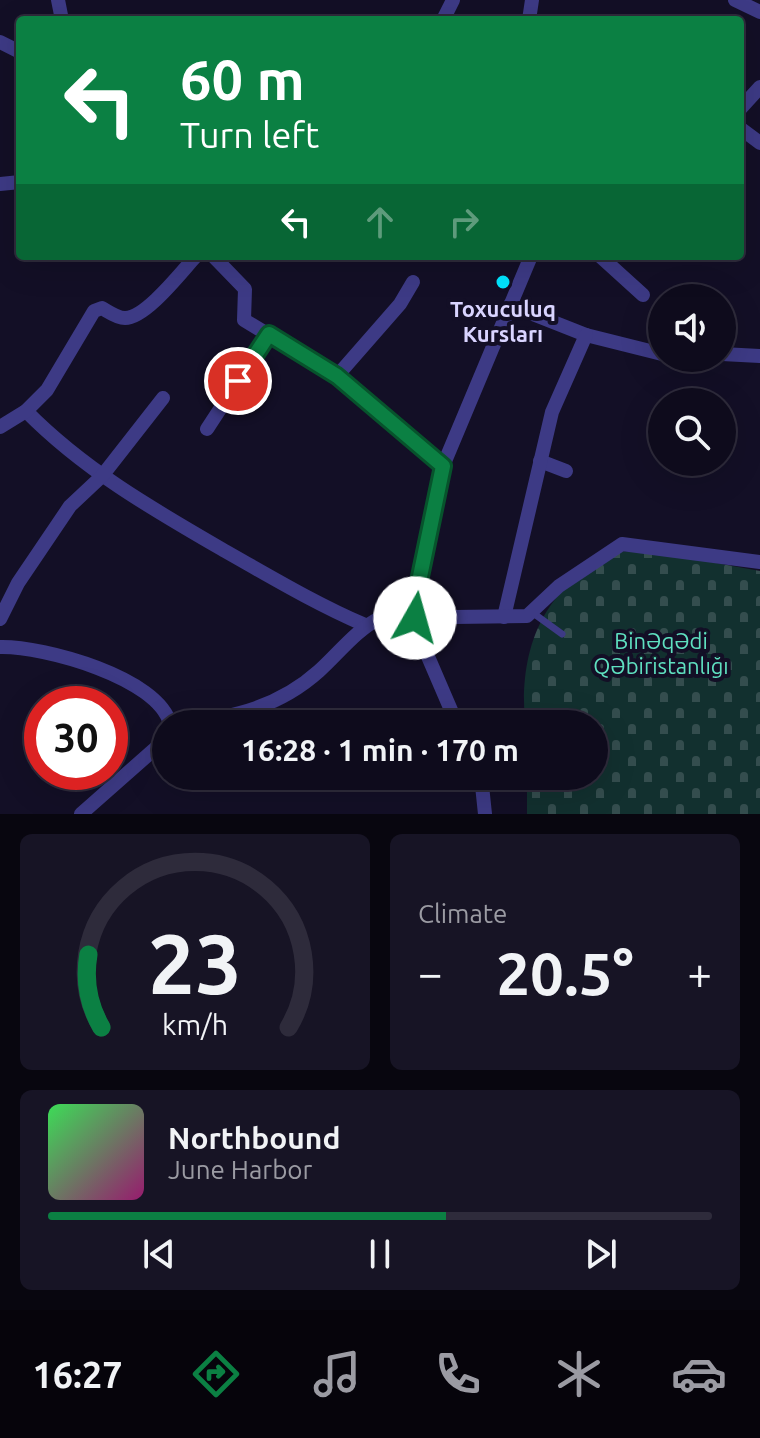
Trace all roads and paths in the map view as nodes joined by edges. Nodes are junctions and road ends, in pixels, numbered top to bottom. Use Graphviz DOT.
graph roads {
  1 [pos="735,0"];
  2 [pos="760,12"];
  3 [pos="760,87"];
  4 [pos="744,105"];
  5 [pos="192,260"];
  6 [pos="217,260"];
  7 [pos="529,260"];
  8 [pos="604,260"];
  9 [pos="413,282"];
  10 [pos="643,295"];
  11 [pos="510,305"];
  12 [pos="269,334"];
  13 [pos="586,335"];
  14 [pos="648,350"];
  15 [pos="736,355"];
  16 [pos="760,356"];
  17 [pos="337,376"];
  18 [pos="163,398"];
  19 [pos="26,411"];
  20 [pos="0,427"];
  21 [pos="207,429"];
  22 [pos="540,461"];
  23 [pos="443,466"];
  24 [pos="566,471"];
  25 [pos="102,476"];
  26 [pos="760,562"];
  27 [pos="533,613"];
  28 [pos="504,617"];
  29 [pos="415,618"];
  30 [pos="0,619"];
  31 [pos="365,625"];
  32 [pos="562,634"];
  33 [pos="0,647"];
  34 [pos="167,710"];
  35 [pos="256,710"];
  36 [pos="451,710"];
  37 [pos="152,751"];
  38 [pos="482,790"];
  39 [pos="81,814"];
  40 [pos="485,814"];
  1 -- 2 [label="street"];
  3 -- 4 [label="street"];
  5 -- 19 [label="street"];
  6 -- 12 [label="street"];
  7 -- 11 [label="street"];
  8 -- 10 [label="street"];
  9 -- 17 [label="street"];
  11 -- 13 [label="street"];
  11 -- 23 [label="street"];
  12 -- 17 [label="street"];
  12 -- 21 [label="street"];
  13 -- 14 [label="street"];
  13 -- 22 [label="street"];
  15 -- 16 [label="street"];
  17 -- 23 [label="street"];
  18 -- 25 [label="street"];
  19 -- 20 [label="street"];
  19 -- 25 [label="street"];
  22 -- 24 [label="street"];
  22 -- 28 [label="street"];
  23 -- 29 [label="street"];
  25 -- 30 [label="street"];
  25 -- 31 [label="street"];
  26 -- 27 [label="street"];
  27 -- 28 [label="street"];
  27 -- 32 [label="lane"];
  28 -- 29 [label="street"];
  29 -- 31 [label="street"];
  29 -- 36 [label="street"];
  31 -- 35 [label="street"];
  33 -- 34 [label="street"];
  37 -- 39 [label="street"];
  38 -- 40 [label="street"];
}
